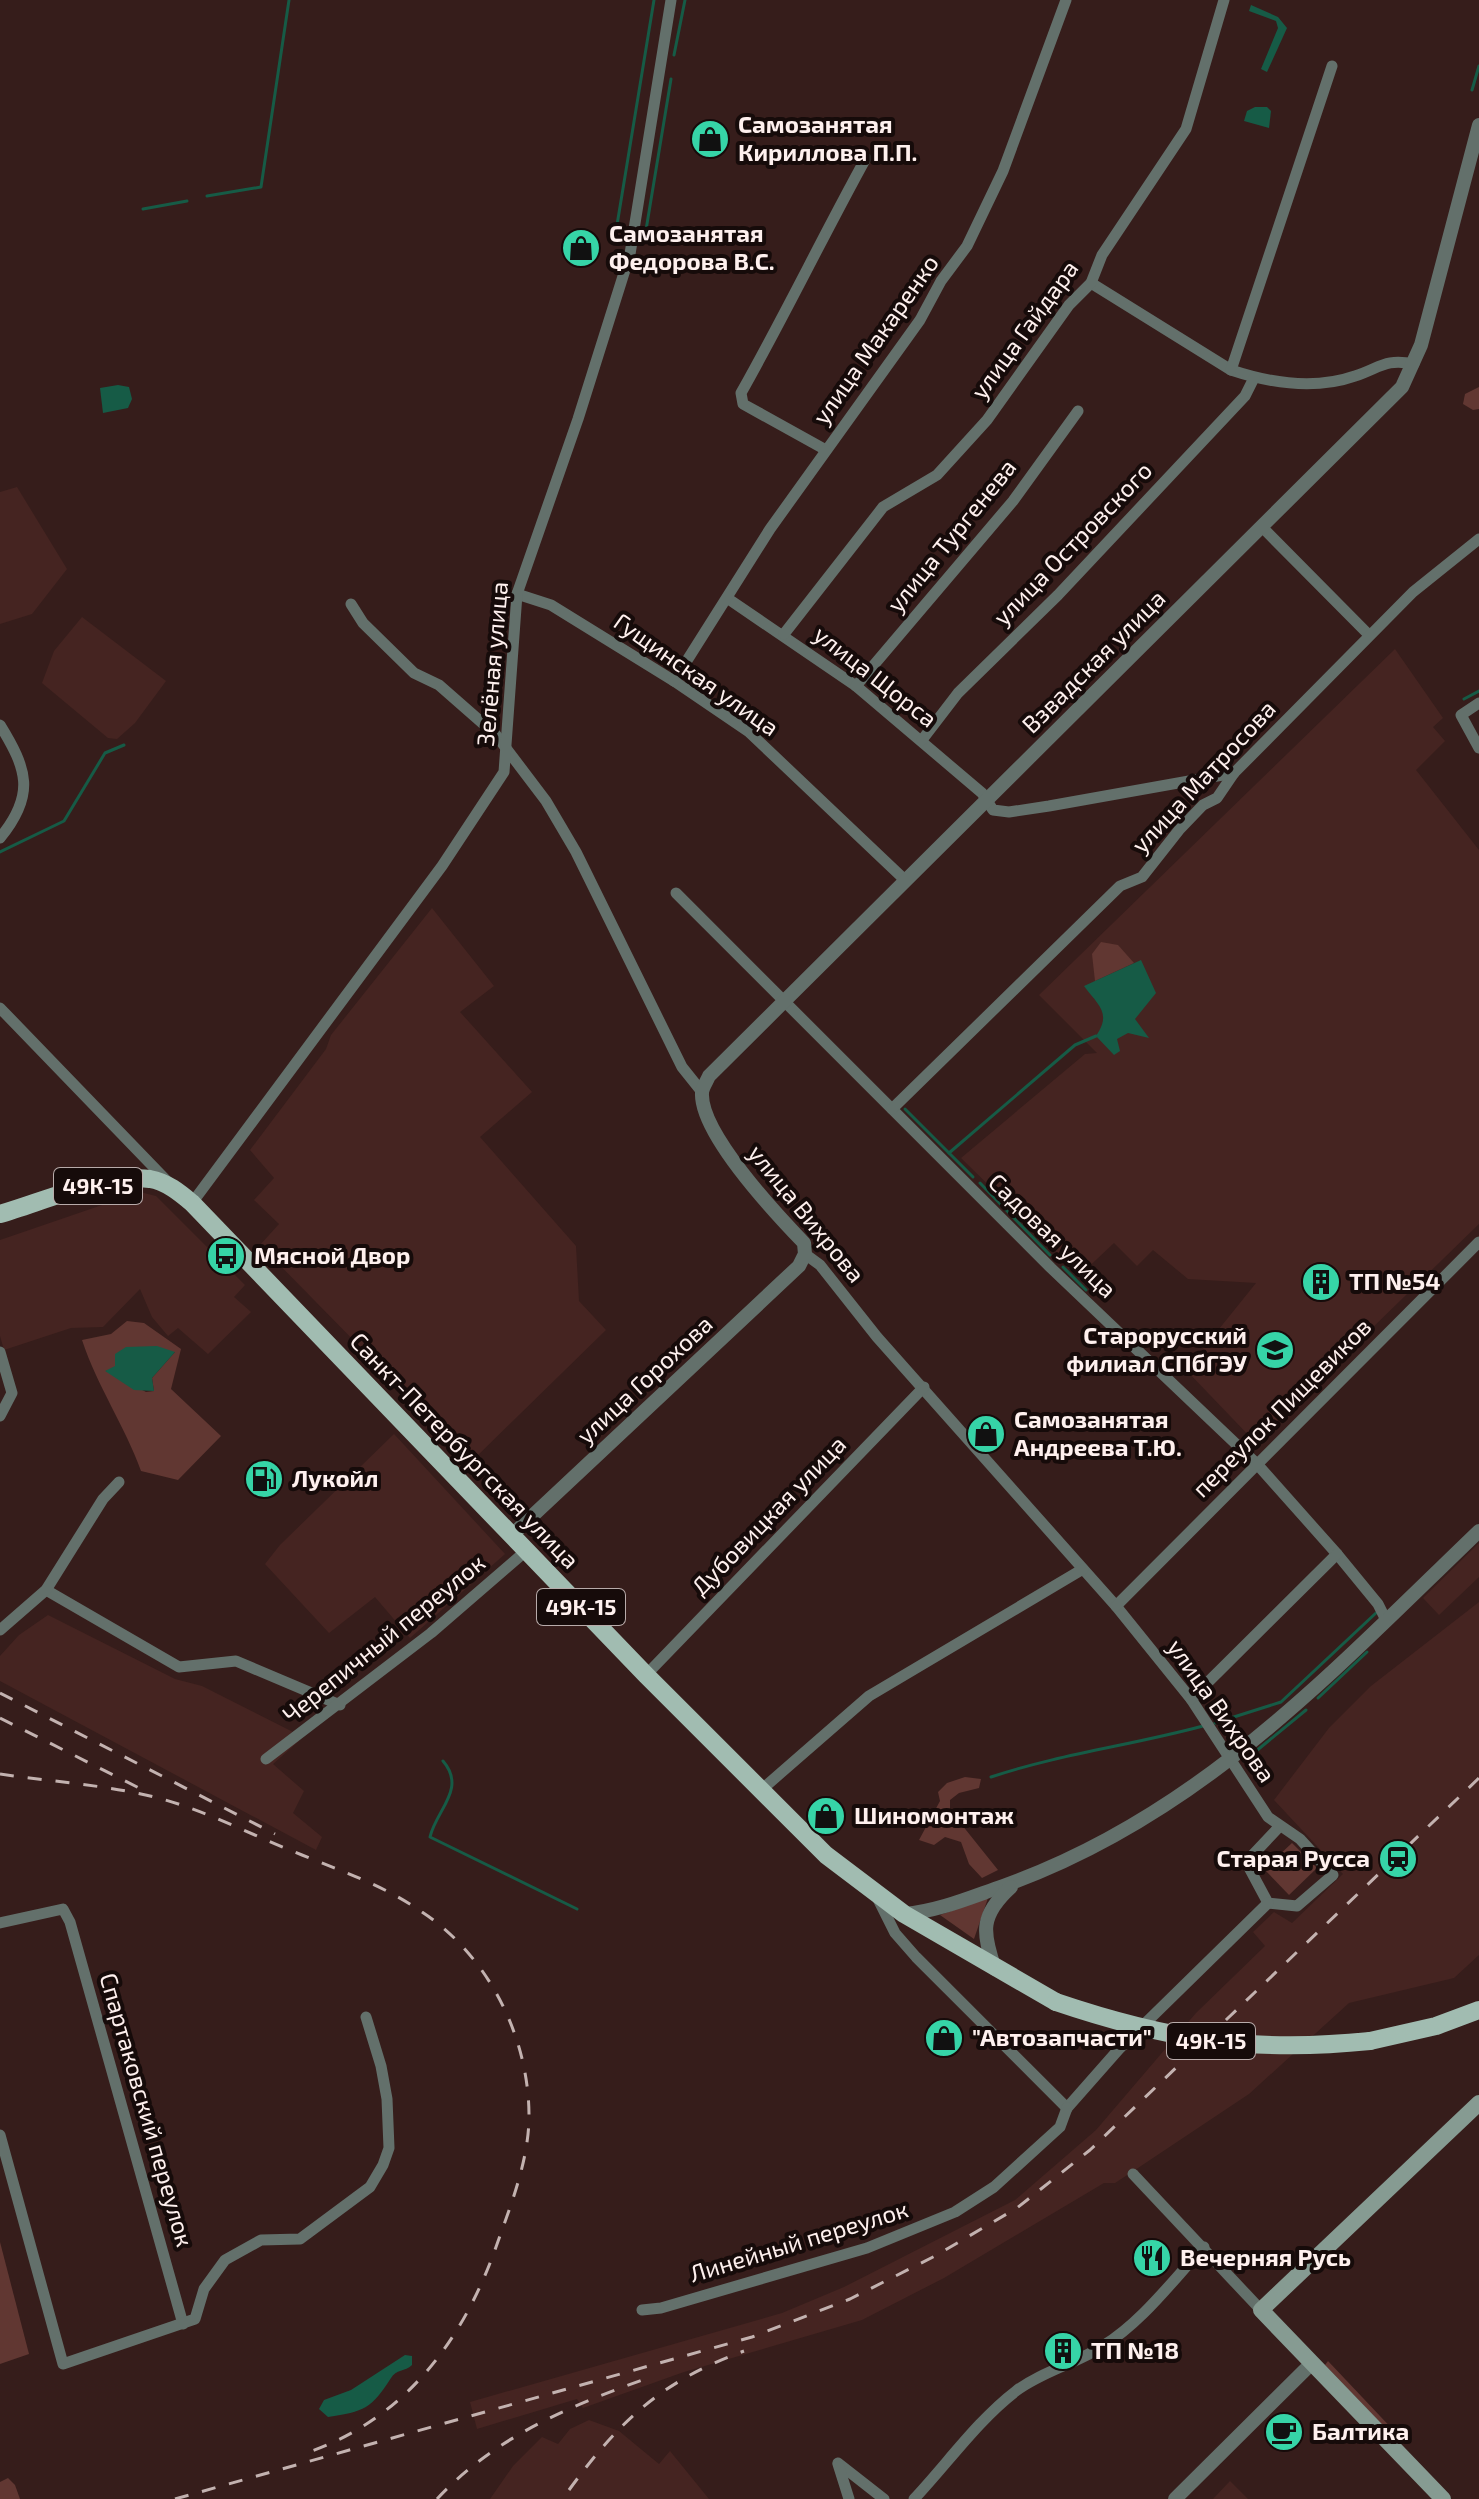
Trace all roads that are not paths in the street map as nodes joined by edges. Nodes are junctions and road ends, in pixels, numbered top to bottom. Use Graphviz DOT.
graph roads {
  1 [pos="671,0"];
  2 [pos="1066,0"];
  3 [pos="1224,0"];
  4 [pos="1332,66"];
  5 [pos="1479,125"];
  6 [pos="866,158"];
  7 [pos="1091,283"];
  8 [pos="1414,364"];
  9 [pos="1231,370"];
  10 [pos="1254,378"];
  11 [pos="1078,411"];
  12 [pos="826,450"];
  13 [pos="1261,526"];
  14 [pos="1479,539"];
  15 [pos="517,594"];
  16 [pos="727,598"];
  17 [pos="351,604"];
  18 [pos="784,634"];
  19 [pos="1369,635"];
  20 [pos="674,681"];
  21 [pos="856,686"];
  22 [pos="1479,703"];
  23 [pos="0,725"];
  24 [pos="922,740"];
  25 [pos="1479,748"];
  26 [pos="507,752"];
  27 [pos="1234,773"];
  28 [pos="987,801"];
  29 [pos="0,838"];
  30 [pos="906,881"];
  31 [pos="676,893"];
  32 [pos="782,1003"];
  33 [pos="0,1008"];
  34 [pos="702,1092"];
  35 [pos="892,1109"];
  36 [pos="174,1189"];
  37 [pos="192,1203"];
  38 [pos="0,1214"];
  39 [pos="1479,1242"];
  40 [pos="805,1254"];
  41 [pos="0,1352"];
  42 [pos="924,1387"];
  43 [pos="0,1416"];
  44 [pos="1257,1464"];
  45 [pos="119,1482"];
  46 [pos="1479,1531"];
  47 [pos="512,1535"];
  48 [pos="527,1550"];
  49 [pos="1337,1554"];
  50 [pos="1083,1569"];
  51 [pos="46,1590"];
  52 [pos="1116,1606"];
  53 [pos="1386,1620"];
  54 [pos="0,1630"];
  55 [pos="646,1675"];
  56 [pos="1191,1699"];
  57 [pos="340,1705"];
  58 [pos="266,1759"];
  59 [pos="1230,1760"];
  60 [pos="760,1791"];
  61 [pos="1279,1827"];
  62 [pos="1017,1881"];
  63 [pos="874,1892"];
  64 [pos="1268,1903"];
  65 [pos="904,1914"];
  66 [pos="0,1923"];
  67 [pos="995,1969"];
  68 [pos="1479,2010"];
  69 [pos="366,2017"];
  70 [pos="1479,2103"];
  71 [pos="1067,2108"];
  72 [pos="0,2135"];
  73 [pos="1133,2174"];
  74 [pos="1204,2247"];
  75 [pos="642,2310"];
  76 [pos="1261,2310"];
  77 [pos="183,2324"];
  78 [pos="1312,2363"];
  79 [pos="879,2498"];
  80 [pos="849,2499"];
  81 [pos="914,2499"];
  82 [pos="1175,2499"];
  83 [pos="1443,2499"];
  1 -- 15 [label="street, Зелёная улица"];
  2 -- 12 [label="street, улица Макаренко"];
  3 -- 7 [label="street, улица Гайдара"];
  4 -- 9 [label="street"];
  5 -- 8 [label="street, Взвадская улица"];
  6 -- 12 [label="street"];
  7 -- 9 [label="street"];
  7 -- 18 [label="street, улица Гайдара"];
  8 -- 10 [label="street"];
  8 -- 13 [label="street, Взвадская улица"];
  9 -- 10 [label="street"];
  10 -- 24 [label="street, улица Островского"];
  11 -- 21 [label="street, улица Тургенева"];
  12 -- 16 [label="street, улица Макаренко"];
  13 -- 19 [label="street"];
  13 -- 28 [label="street, Взвадская улица"];
  14 -- 19 [label="street, улица Матросова"];
  15 -- 20 [label="street, Гущинская улица"];
  15 -- 26 [label="street, Зелёная улица"];
  16 -- 18 [label="street, улица Щорса"];
  16 -- 20 [label="street, улица Макаренко"];
  17 -- 26 [label="street, улица Вихрова"];
  18 -- 21 [label="street, улица Щорса"];
  19 -- 27 [label="street, улица Матросова"];
  20 -- 30 [label="street, Гущинская улица"];
  21 -- 24 [label="street, улица Щорса"];
  22 -- 25 [label="street"];
  23 -- 29 [label="street"];
  24 -- 28 [label="street, улица Щорса"];
  26 -- 34 [label="street, улица Вихрова"];
  26 -- 37 [label="street, Зелёная улица"];
  27 -- 28 [label="street"];
  27 -- 35 [label="street, улица Матросова"];
  28 -- 30 [label="street, Взвадская улица"];
  30 -- 32 [label="street, Взвадская улица"];
  31 -- 32 [label="street, Садовая улица"];
  32 -- 34 [label="street, Взвадская улица"];
  32 -- 35 [label="street, Садовая улица"];
  33 -- 36 [label="street"];
  34 -- 40 [label="street, улица Вихрова"];
  35 -- 44 [label="street, Садовая улица"];
  36 -- 37 [label="main road, 49К-15"];
  36 -- 38 [label="main road, 49К-15"];
  37 -- 47 [label="main road, Санкт-Петербургская улица / 49К-15"];
  39 -- 44 [label="street, переулок Пищевиков"];
  40 -- 42 [label="street, улица Вихрова"];
  40 -- 47 [label="street, улица Горохова"];
  41 -- 43 [label="street"];
  42 -- 50 [label="street, улица Вихрова"];
  42 -- 55 [label="street, Дубовицкая улица"];
  44 -- 49 [label="street, Садовая улица"];
  44 -- 52 [label="street, переулок Пищевиков"];
  45 -- 51 [label="street"];
  46 -- 53 [label="street"];
  47 -- 48 [label="main road, Санкт-Петербургская улица / 49К-15"];
  48 -- 55 [label="main road, Санкт-Петербургская улица / 49К-15"];
  48 -- 57 [label="street, Черепичный переулок"];
  49 -- 53 [label="street, Садовая улица"];
  49 -- 56 [label="street"];
  50 -- 52 [label="street, улица Вихрова"];
  50 -- 60 [label="street"];
  51 -- 54 [label="street"];
  51 -- 57 [label="street"];
  52 -- 56 [label="street, улица Вихрова"];
  53 -- 59 [label="street"];
  55 -- 60 [label="main road, Санкт-Петербургская улица / 49К-15"];
  56 -- 59 [label="street, улица Вихрова"];
  57 -- 58 [label="street, Черепичный переулок"];
  59 -- 61 [label="street, улица Вихрова"];
  59 -- 62 [label="street"];
  60 -- 63 [label="main road, Санкт-Петербургская улица / 49К-15"];
  61 -- 64 [label="street"];
  61 -- 64 [label="street, улица Вихрова"];
  62 -- 65 [label="street"];
  62 -- 67 [label="street"];
  63 -- 65 [label="main road, 49К-15"];
  63 -- 71 [label="street, Санкт-Петербургская улица"];
  64 -- 71 [label="street, Линейный переулок"];
  65 -- 67 [label="main road, 49К-15"];
  66 -- 77 [label="street, Спартаковский переулок"];
  67 -- 68 [label="main road, 49К-15, bridge"];
  69 -- 77 [label="street"];
  70 -- 76 [label="main road"];
  71 -- 75 [label="street, Линейный переулок"];
  72 -- 77 [label="street"];
  73 -- 74 [label="street"];
  74 -- 76 [label="street"];
  74 -- 81 [label="street"];
  76 -- 78 [label="main road"];
  78 -- 82 [label="street"];
  78 -- 83 [label="main road"];
  79 -- 80 [label="street"];
}
